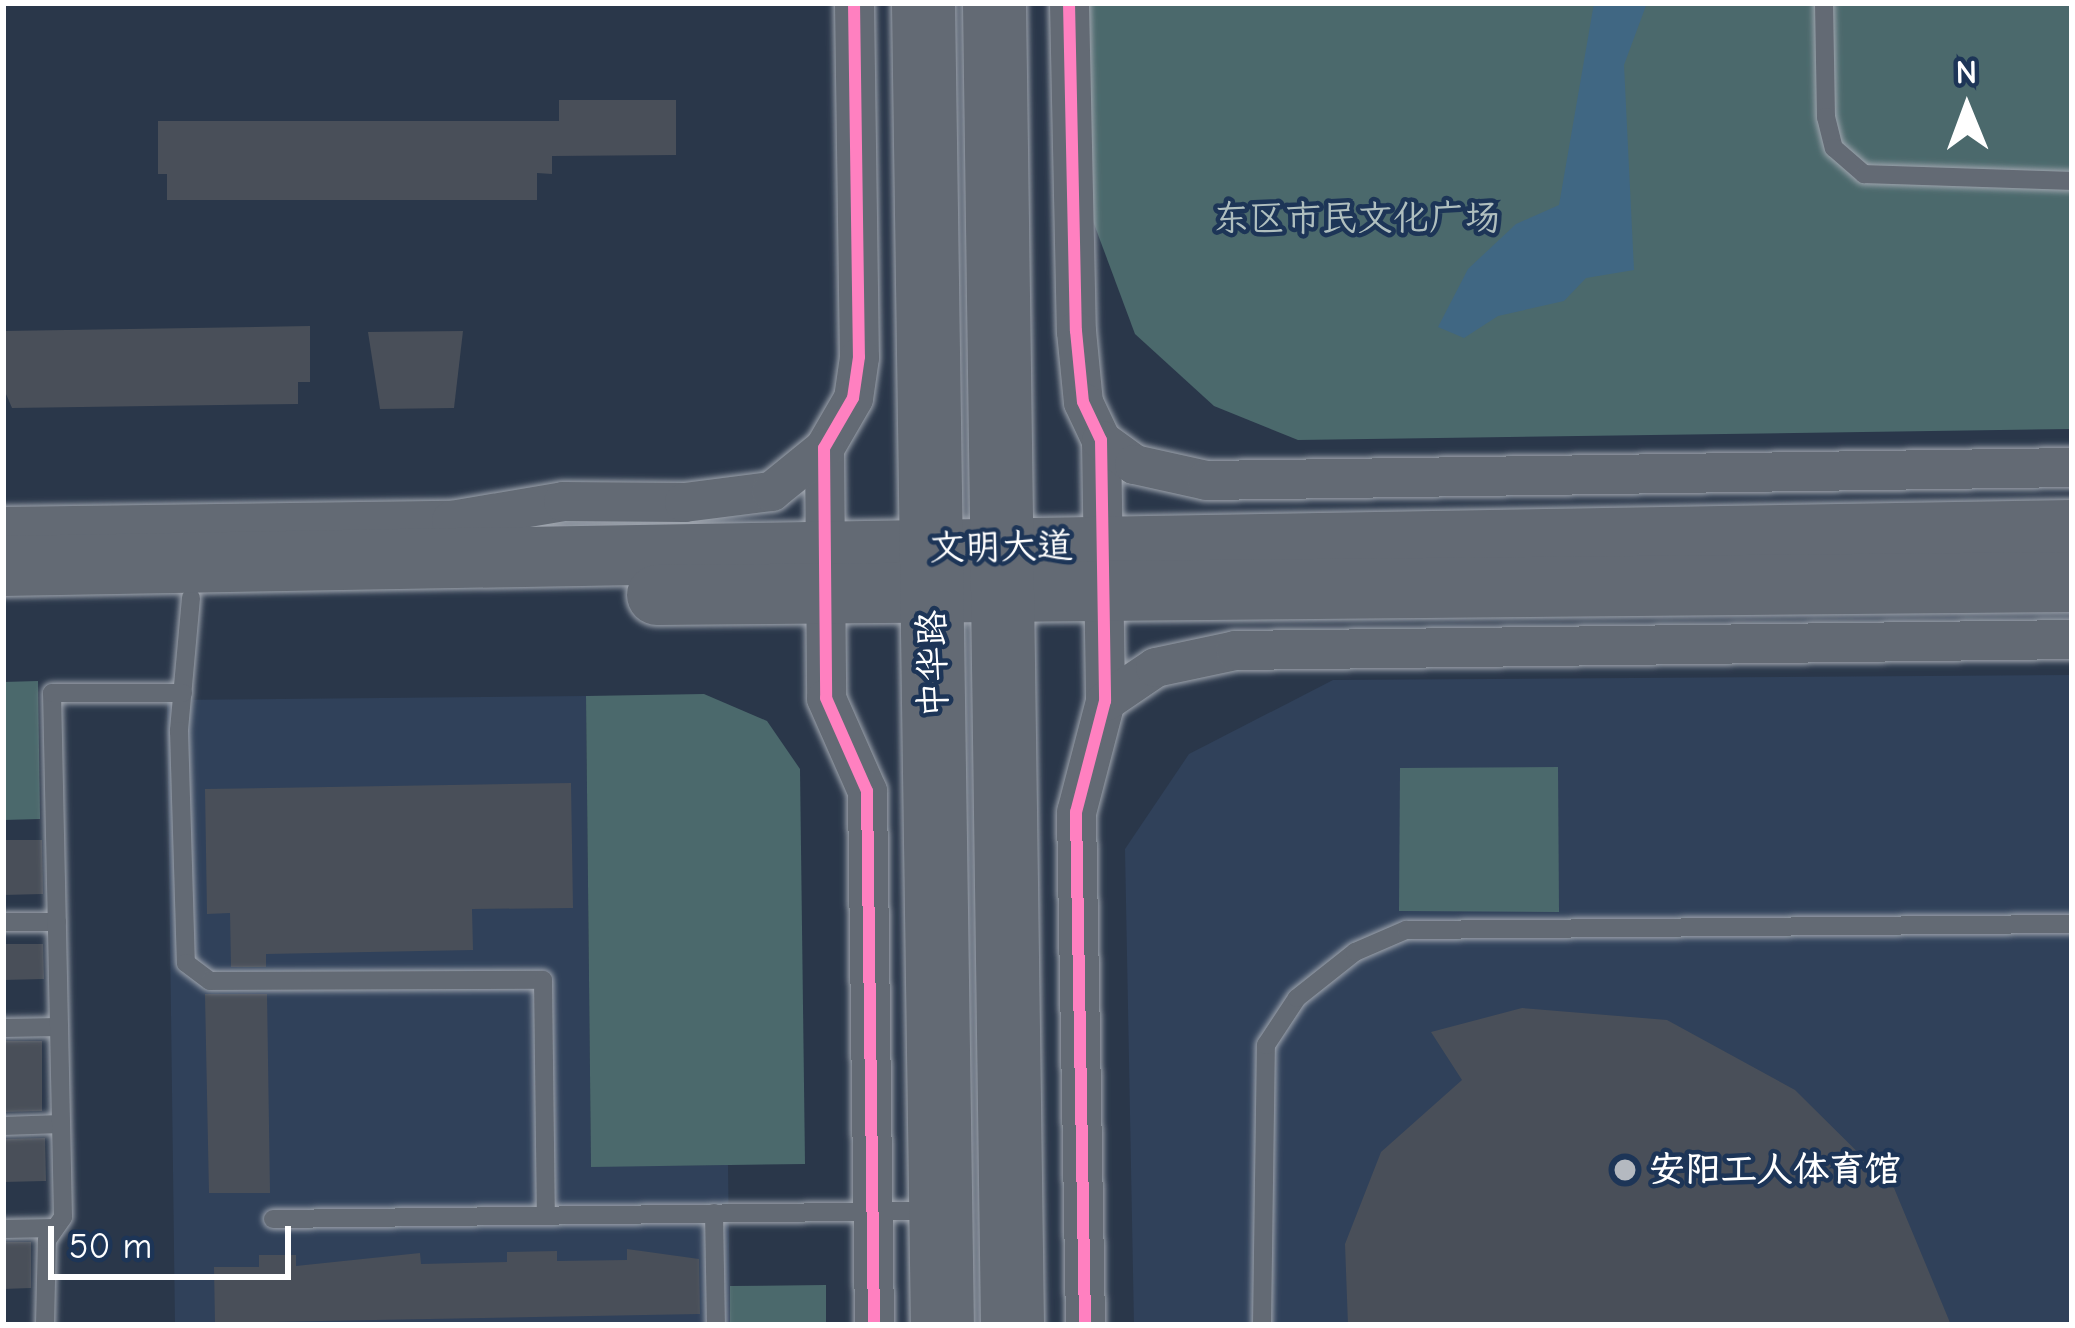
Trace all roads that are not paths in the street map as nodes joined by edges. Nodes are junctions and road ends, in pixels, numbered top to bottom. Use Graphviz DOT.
graph roads {
  1 [pos="854,3"];
  2 [pos="923,3"];
  3 [pos="994,3"];
  4 [pos="1069,3"];
  5 [pos="1825,3"];
  6 [pos="2072,181"];
  7 [pos="1101,440"];
  8 [pos="824,448"];
  9 [pos="2072,467"];
  10 [pos="3,526"];
  11 [pos="2072,530"];
  12 [pos="3,566"];
  13 [pos="1103,568"];
  14 [pos="931,570"];
  15 [pos="1001,570"];
  16 [pos="825,572"];
  17 [pos="2072,581"];
  18 [pos="191,598"];
  19 [pos="3,600"];
  20 [pos="2072,639"];
  21 [pos="183,693"];
  22 [pos="1105,701"];
  23 [pos="3,922"];
  24 [pos="57,922"];
  25 [pos="2072,924"];
  26 [pos="59,1027"];
  27 [pos="3,1028"];
  28 [pos="61,1124"];
  29 [pos="3,1126"];
  30 [pos="872,1211"];
  31 [pos="940,1211"];
  32 [pos="714,1213"];
  33 [pos="546,1215"];
  34 [pos="273,1219"];
  35 [pos="56,1228"];
  36 [pos="3,1229"];
  37 [pos="45,1325"];
  38 [pos="716,1325"];
  39 [pos="874,1325"];
  40 [pos="942,1325"];
  41 [pos="1012,1325"];
  42 [pos="1085,1325"];
  43 [pos="1262,1325"];
  1 -- 8 [label="street"];
  2 -- 14 [label="highway, 中华路"];
  3 -- 15 [label="highway, 中华路"];
  4 -- 7 [label="street"];
  5 -- 6 [label="lane"];
  7 -- 9 [label="street"];
  7 -- 13 [label="street"];
  8 -- 10 [label="street"];
  8 -- 16 [label="street"];
  11 -- 13 [label="main road, 文明大道"];
  12 -- 16 [label="main road, 文明大道"];
  13 -- 15 [label="main road, 文明大道"];
  13 -- 17 [label="main road, 文明大道"];
  13 -- 22 [label="street"];
  14 -- 15 [label="main road, 文明大道"];
  14 -- 16 [label="main road, 文明大道"];
  14 -- 31 [label="highway, 中华路"];
  15 -- 41 [label="highway, 中华路"];
  16 -- 18 [label="main road, 文明大道"];
  16 -- 30 [label="street"];
  18 -- 19 [label="main road, 文明大道"];
  18 -- 21 [label="lane"];
  20 -- 22 [label="street"];
  21 -- 24 [label="lane"];
  21 -- 33 [label="lane"];
  22 -- 42 [label="street"];
  23 -- 24 [label="lane"];
  24 -- 26 [label="lane"];
  25 -- 43 [label="lane"];
  26 -- 27 [label="lane"];
  26 -- 28 [label="lane"];
  28 -- 29 [label="lane"];
  28 -- 35 [label="lane"];
  30 -- 31 [label="lane"];
  30 -- 32 [label="lane"];
  30 -- 39 [label="street"];
  31 -- 40 [label="highway, 中华路"];
  32 -- 33 [label="lane"];
  32 -- 38 [label="lane"];
  33 -- 34 [label="lane"];
  35 -- 36 [label="lane"];
  35 -- 37 [label="lane"];
}
